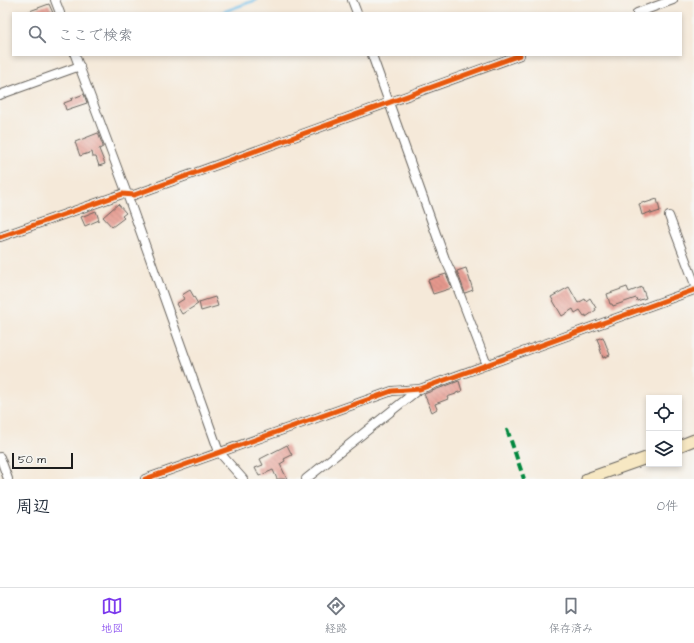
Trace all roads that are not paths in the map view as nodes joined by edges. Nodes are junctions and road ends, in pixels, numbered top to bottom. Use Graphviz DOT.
graph roads {
  1 [pos="55,0"];
  2 [pos="352,0"];
  3 [pos="673,0"];
  4 [pos="60,12"];
  5 [pos="357,12"];
  6 [pos="640,12"];
  7 [pos="75,56"];
  8 [pos="372,56"];
  9 [pos="517,56"];
  10 [pos="80,66"];
  11 [pos="0,95"];
  12 [pos="388,102"];
  13 [pos="127,194"];
  14 [pos="669,216"];
  15 [pos="0,237"];
  16 [pos="694,282"];
  17 [pos="694,290"];
  18 [pos="487,365"];
  19 [pos="420,389"];
  20 [pos="694,440"];
  21 [pos="682,445"];
  22 [pos="219,452"];
  23 [pos="0,457"];
  24 [pos="646,458"];
  25 [pos="8,479"];
  26 [pos="145,479"];
  27 [pos="243,479"];
  28 [pos="306,479"];
  29 [pos="587,479"];
  1 -- 4 [label="street"];
  2 -- 5 [label="street"];
  3 -- 6 [label="street"];
  7 -- 10 [label="street"];
  8 -- 12 [label="street"];
  9 -- 12 [label="street"];
  10 -- 11 [label="street"];
  10 -- 13 [label="street"];
  12 -- 13 [label="street"];
  12 -- 18 [label="street"];
  13 -- 15 [label="street"];
  13 -- 22 [label="street"];
  14 -- 16 [label="street"];
  17 -- 18 [label="street"];
  18 -- 19 [label="street"];
  19 -- 22 [label="street"];
  19 -- 28 [label="street"];
  20 -- 21 [label="street"];
  22 -- 26 [label="street"];
  22 -- 27 [label="street"];
  23 -- 25 [label="street"];
  24 -- 29 [label="street"];
}
